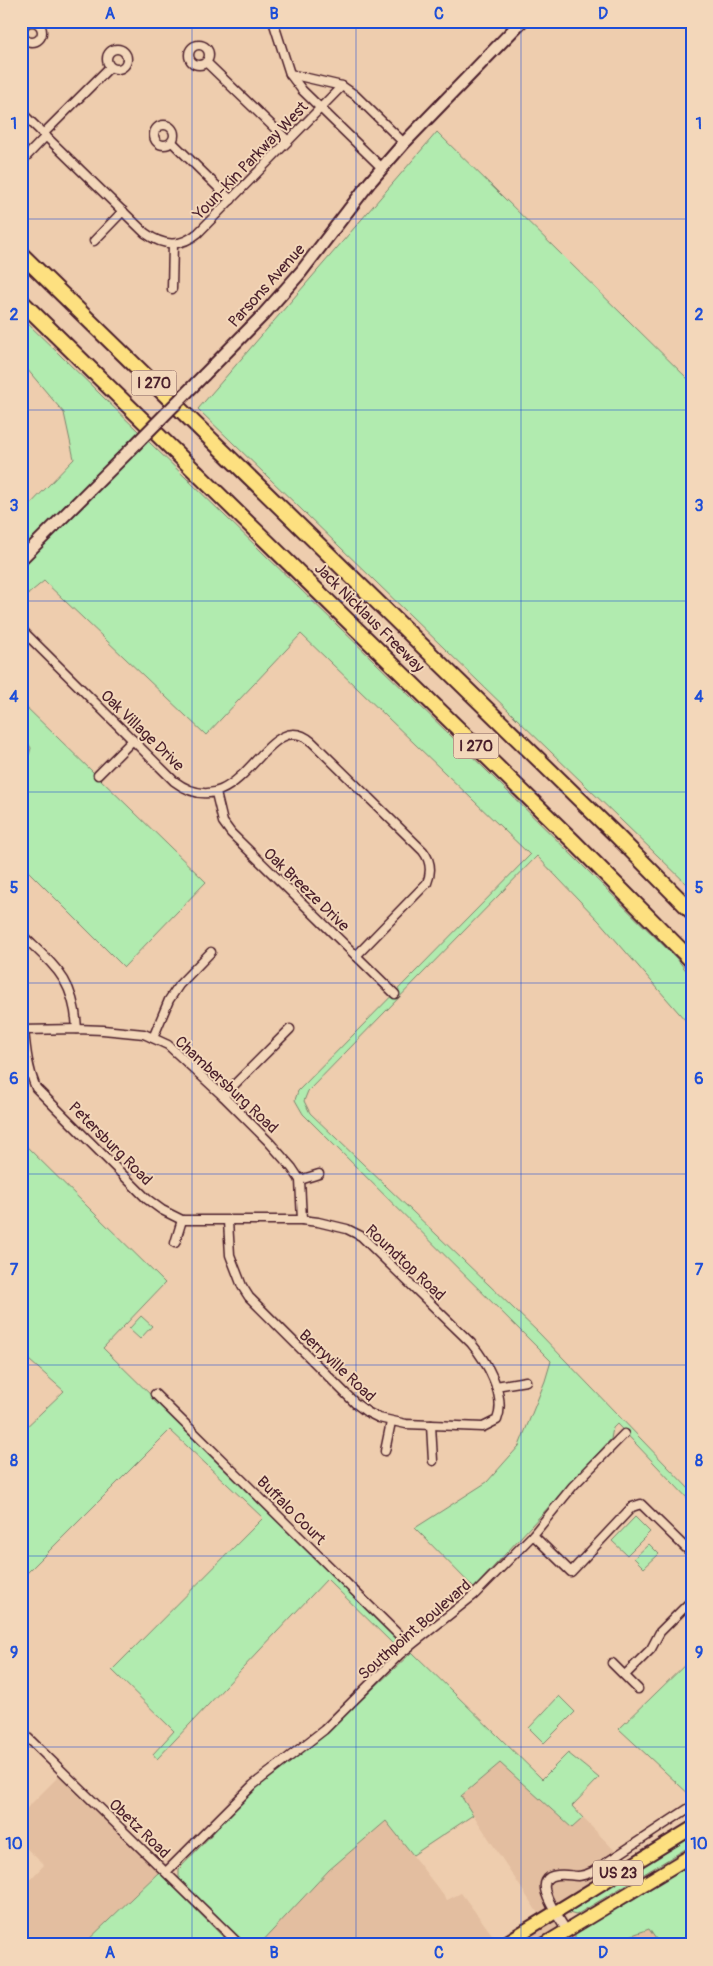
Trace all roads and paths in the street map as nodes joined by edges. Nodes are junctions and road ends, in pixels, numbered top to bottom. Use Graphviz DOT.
graph roads {
  1 [pos="273,21"];
  2 [pos="522,21"];
  3 [pos="206,62"];
  4 [pos="110,67"];
  5 [pos="290,74"];
  6 [pos="342,86"];
  7 [pos="320,108"];
  8 [pos="21,112"];
  9 [pos="45,134"];
  10 [pos="288,141"];
  11 [pos="172,142"];
  12 [pos="404,143"];
  13 [pos="21,162"];
  14 [pos="382,168"];
  15 [pos="231,200"];
  16 [pos="123,211"];
  17 [pos="94,241"];
  18 [pos="173,244"];
  19 [pos="21,254"];
  20 [pos="172,288"];
  21 [pos="21,301"];
  22 [pos="21,559"];
  23 [pos="21,629"];
  24 [pos="133,740"];
  25 [pos="98,775"];
  26 [pos="216,793"];
  27 [pos="616,835"];
  28 [pos="692,903"];
  29 [pos="692,912"];
  30 [pos="21,934"];
  31 [pos="211,952"];
  32 [pos="356,956"];
  33 [pos="692,960"];
  34 [pos="395,994"];
  35 [pos="77,1028"];
  36 [pos="290,1029"];
  37 [pos="23,1030"];
  38 [pos="153,1038"];
  39 [pos="223,1096"];
  40 [pos="319,1174"];
  41 [pos="300,1180"];
  42 [pos="182,1220"];
  43 [pos="302,1220"];
  44 [pos="228,1221"];
  45 [pos="175,1244"];
  46 [pos="526,1381"];
  47 [pos="496,1386"];
  48 [pos="155,1394"];
  49 [pos="499,1417"];
  50 [pos="392,1422"];
  51 [pos="431,1425"];
  52 [pos="624,1434"];
  53 [pos="384,1451"];
  54 [pos="433,1461"];
  55 [pos="532,1535"];
  56 [pos="692,1554"];
  57 [pos="692,1600"];
  58 [pos="410,1646"];
  59 [pos="612,1662"];
  60 [pos="625,1675"];
  61 [pos="638,1689"];
  62 [pos="21,1731"];
  63 [pos="692,1806"];
  64 [pos="692,1828"];
  65 [pos="692,1854"];
  66 [pos="166,1872"];
  67 [pos="556,1911"];
  68 [pos="566,1930"];
  69 [pos="240,1945"];
  70 [pos="502,1945"];
  71 [pos="543,1945"];
  1 -- 5 [label="street"];
  2 -- 12 [label="street, Parsons Avenue"];
  3 -- 10 [label="street"];
  4 -- 9 [label="street"];
  5 -- 6 [label="street"];
  5 -- 7 [label="street"];
  6 -- 7 [label="street, Youn-Kin Parkway West"];
  6 -- 12 [label="street"];
  7 -- 10 [label="street, Youn-Kin Parkway West"];
  7 -- 14 [label="street"];
  8 -- 9 [label="street"];
  9 -- 13 [label="street"];
  9 -- 16 [label="street"];
  10 -- 15 [label="street, Youn-Kin Parkway West"];
  11 -- 15 [label="street"];
  12 -- 14 [label="street, Parsons Avenue"];
  14 -- 22 [label="street, Parsons Avenue, bridge"];
  15 -- 18 [label="street, Youn-Kin Parkway West"];
  16 -- 17 [label="street"];
  16 -- 18 [label="street"];
  18 -- 20 [label="street"];
  19 -- 27 [label="highway, Jack Nicklaus Freeway / I 270"];
  21 -- 33 [label="highway, Jack Nicklaus Freeway / I 270"];
  23 -- 24 [label="street, Oak Village Drive"];
  24 -- 25 [label="street"];
  24 -- 26 [label="street, Oak Village Drive"];
  26 -- 32 [label="street, Oak Breeze Drive"];
  26 -- 32 [label="street"];
  27 -- 28 [label="highway"];
  27 -- 29 [label="highway, Jack Nicklaus Freeway / I 270"];
  30 -- 35 [label="street"];
  31 -- 38 [label="street"];
  32 -- 34 [label="street, Oak Breeze Drive"];
  35 -- 37 [label="street, Chambersburg Road"];
  35 -- 38 [label="street, Chambersburg Road"];
  36 -- 39 [label="street"];
  37 -- 42 [label="street, Petersburg Road"];
  38 -- 39 [label="street, Chambersburg Road"];
  39 -- 41 [label="street, Chambersburg Road"];
  40 -- 41 [label="street"];
  41 -- 43 [label="street"];
  42 -- 44 [label="street, Petersburg Road"];
  42 -- 45 [label="street"];
  43 -- 44 [label="street, Roundtop Road"];
  43 -- 47 [label="street, Roundtop Road"];
  44 -- 50 [label="street, Berryville Road"];
  46 -- 47 [label="street"];
  47 -- 49 [label="street, Roundtop Road"];
  48 -- 58 [label="street, Buffalo Court"];
  49 -- 51 [label="street, Berryville Road"];
  50 -- 51 [label="street, Berryville Road"];
  50 -- 53 [label="street"];
  51 -- 54 [label="street"];
  52 -- 55 [label="street, Southpoint Boulevard"];
  55 -- 56 [label="street"];
  55 -- 58 [label="street, Southpoint Boulevard"];
  57 -- 60 [label="street"];
  58 -- 66 [label="street, Southpoint Boulevard"];
  59 -- 60 [label="street"];
  60 -- 61 [label="street"];
  62 -- 66 [label="street, Obetz Road"];
  63 -- 67 [label="street"];
  64 -- 67 [label="main road, US 23"];
  65 -- 68 [label="main road, US 23"];
  66 -- 69 [label="street, Obetz Road"];
  67 -- 68 [label="street"];
  67 -- 70 [label="main road, US 23"];
  68 -- 71 [label="main road, US 23"];
}
